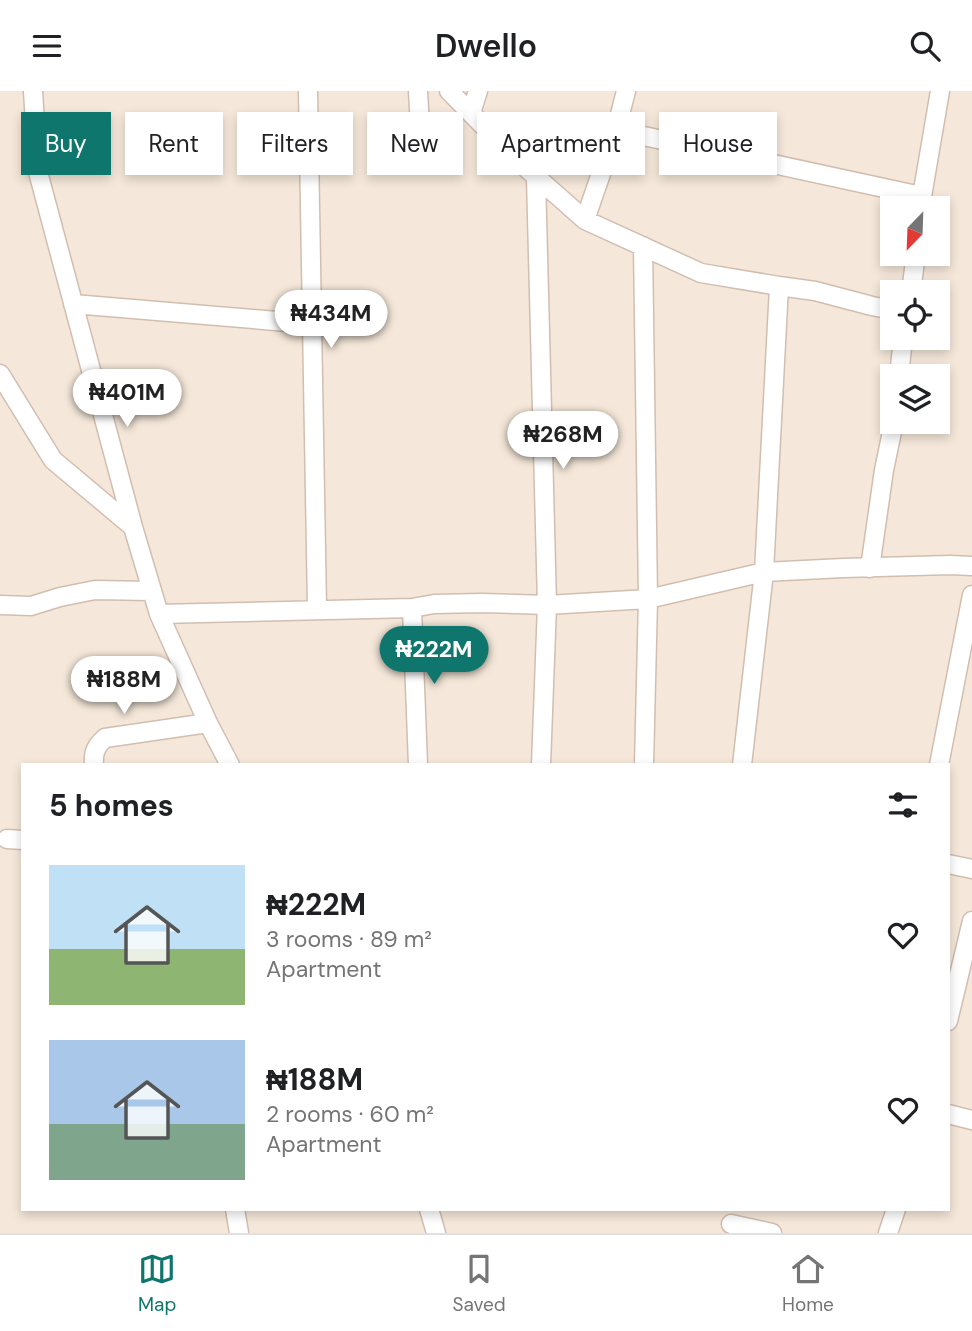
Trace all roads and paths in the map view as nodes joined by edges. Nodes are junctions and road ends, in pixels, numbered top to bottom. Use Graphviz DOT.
graph roads {
  1 [pos="33,91"];
  2 [pos="308,91"];
  3 [pos="418,91"];
  4 [pos="449,91"];
  5 [pos="478,91"];
  6 [pos="626,91"];
  7 [pos="940,91"];
  8 [pos="419,112"];
  9 [pos="621,112"];
  10 [pos="471,113"];
  11 [pos="645,137"];
  12 [pos="600,175"];
  13 [pos="536,177"];
  14 [pos="895,196"];
  15 [pos="921,196"];
  16 [pos="585,220"];
  17 [pos="643,246"];
  18 [pos="779,286"];
  19 [pos="73,304"];
  20 [pos="880,308"];
  21 [pos="312,324"];
  22 [pos="0,374"];
  23 [pos="892,434"];
  24 [pos="134,527"];
  25 [pos="972,566"];
  26 [pos="870,568"];
  27 [pos="764,572"];
  28 [pos="152,591"];
  29 [pos="972,595"];
  30 [pos="648,599"];
  31 [pos="0,605"];
  32 [pos="547,605"];
  33 [pos="412,608"];
  34 [pos="317,609"];
  35 [pos="159,614"];
  36 [pos="208,723"];
  37 [pos="94,763"];
  38 [pos="229,763"];
  39 [pos="418,763"];
  40 [pos="541,763"];
  41 [pos="644,763"];
  42 [pos="742,763"];
  43 [pos="939,763"];
  44 [pos="950,864"];
  45 [pos="972,869"];
  46 [pos="972,921"];
  47 [pos="950,1013"];
  48 [pos="950,1114"];
  49 [pos="972,1120"];
  50 [pos="235,1211"];
  51 [pos="430,1211"];
  52 [pos="895,1211"];
  53 [pos="731,1224"];
  54 [pos="239,1233"];
  55 [pos="436,1233"];
  56 [pos="772,1233"];
  57 [pos="888,1233"];
  1 -- 19 [label="street"];
  2 -- 21 [label="street"];
  3 -- 8 [label="street"];
  4 -- 10 [label="street"];
  5 -- 10 [label="street"];
  6 -- 9 [label="street"];
  7 -- 15 [label="street"];
  10 -- 13 [label="street"];
  11 -- 14 [label="street"];
  12 -- 16 [label="street"];
  13 -- 16 [label="street"];
  13 -- 32 [label="street"];
  16 -- 17 [label="street"];
  17 -- 18 [label="street"];
  17 -- 30 [label="street"];
  18 -- 20 [label="street"];
  18 -- 27 [label="street"];
  19 -- 21 [label="street"];
  19 -- 24 [label="street"];
  21 -- 34 [label="street"];
  22 -- 24 [label="street"];
  23 -- 26 [label="street"];
  24 -- 28 [label="street"];
  25 -- 26 [label="street"];
  26 -- 27 [label="street"];
  27 -- 30 [label="street"];
  27 -- 42 [label="street"];
  28 -- 31 [label="street"];
  28 -- 35 [label="street"];
  29 -- 43 [label="street"];
  30 -- 32 [label="street"];
  30 -- 41 [label="street"];
  32 -- 33 [label="street"];
  32 -- 40 [label="street"];
  33 -- 34 [label="street"];
  33 -- 39 [label="street"];
  34 -- 35 [label="street"];
  35 -- 36 [label="street"];
  36 -- 37 [label="street"];
  36 -- 38 [label="street"];
  44 -- 45 [label="street"];
  46 -- 47 [label="street"];
  48 -- 49 [label="street"];
  50 -- 54 [label="street"];
  51 -- 55 [label="street"];
  52 -- 57 [label="street"];
  53 -- 56 [label="street"];
}
